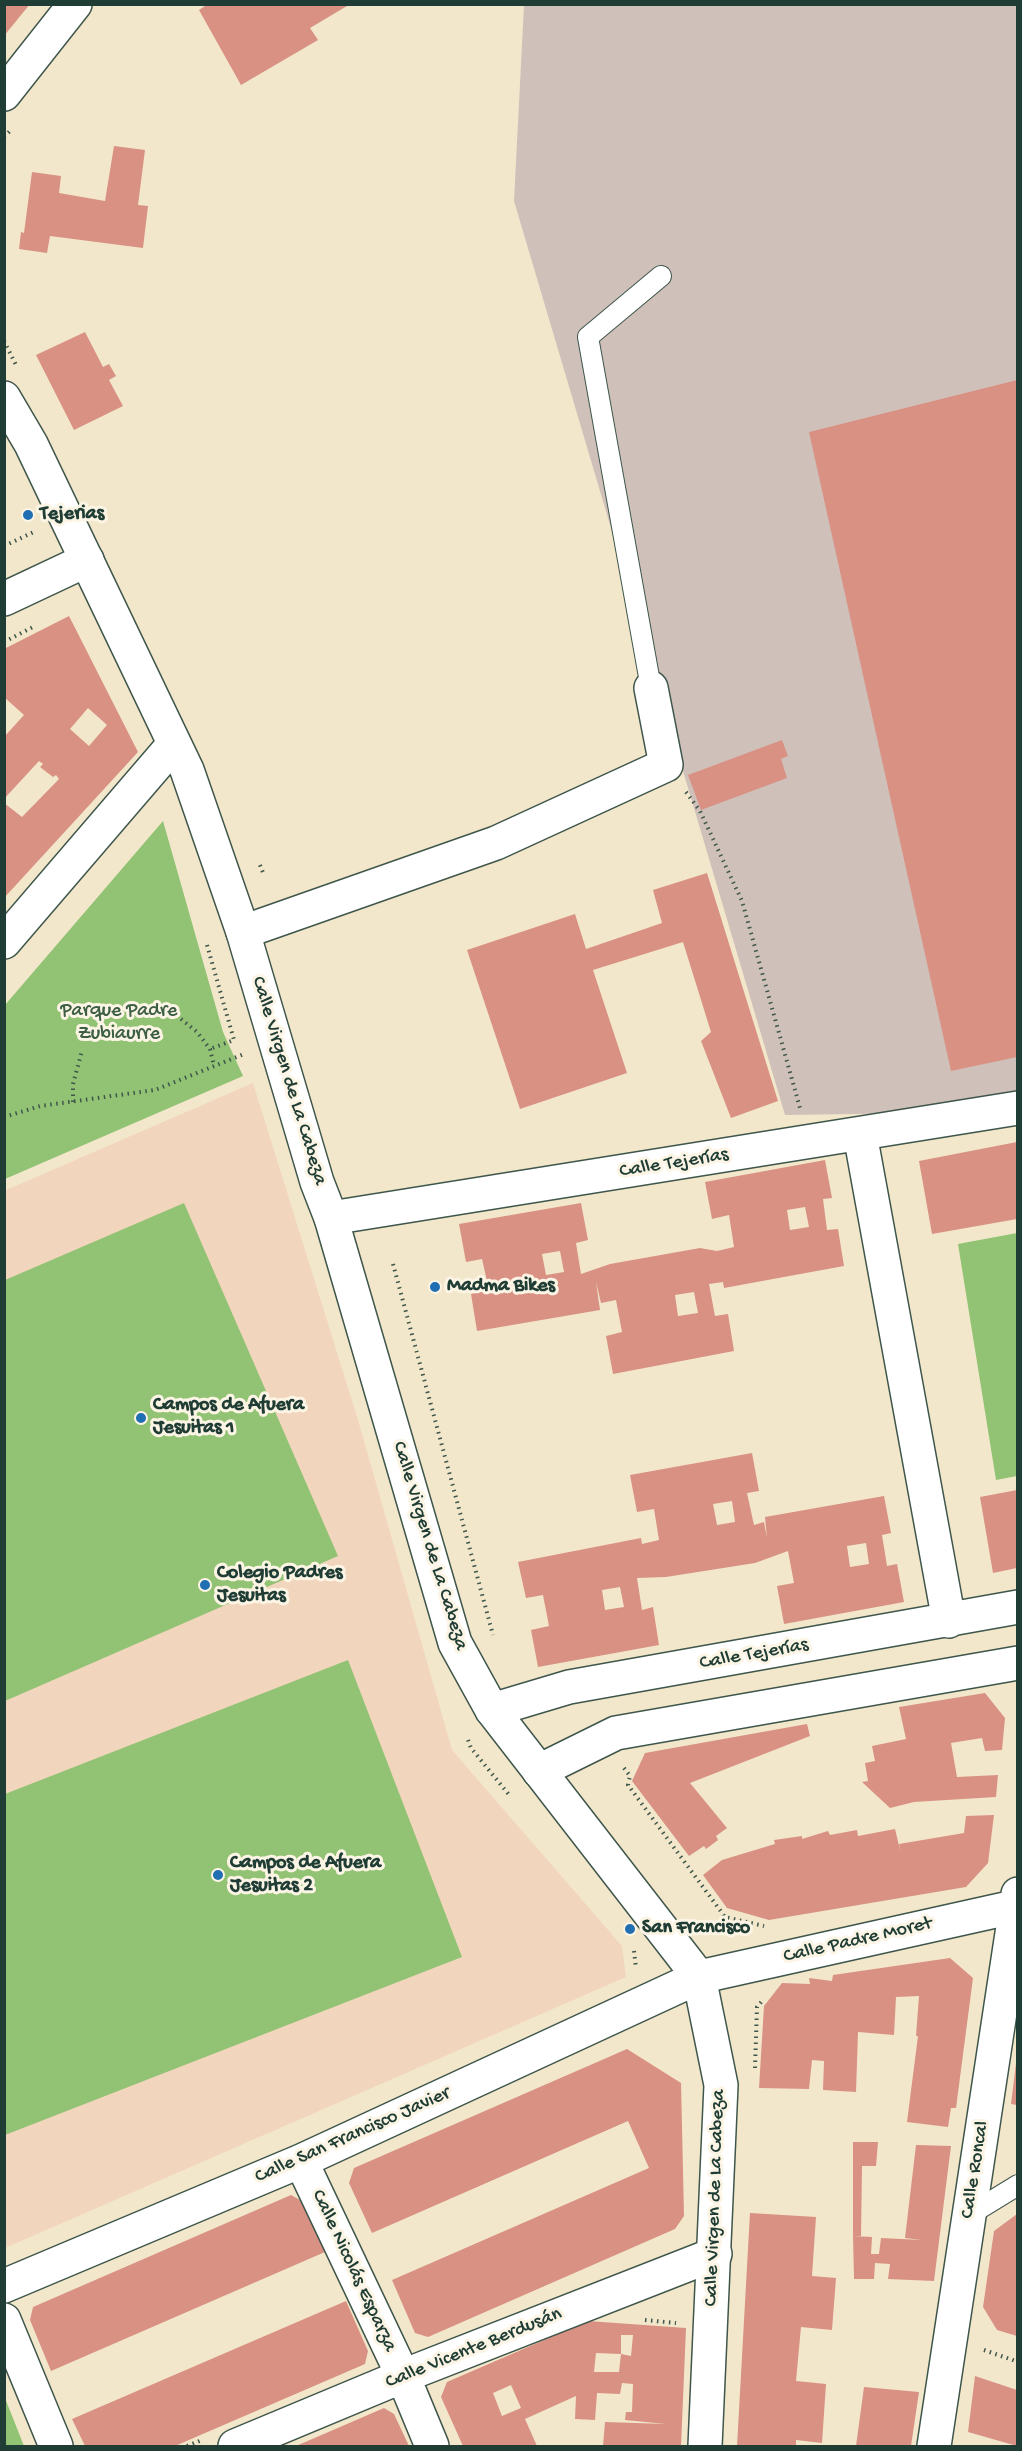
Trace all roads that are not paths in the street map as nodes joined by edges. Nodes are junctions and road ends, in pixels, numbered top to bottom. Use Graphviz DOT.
graph roads {
  1 [pos="75,4"];
  2 [pos="4,94"];
  3 [pos="661,276"];
  4 [pos="4,398"];
  5 [pos="87,560"];
  6 [pos="4,599"];
  7 [pos="651,688"];
  8 [pos="174,744"];
  9 [pos="243,932"];
  10 [pos="4,942"];
  11 [pos="1017,1108"];
  12 [pos="860,1134"];
  13 [pos="331,1218"];
  14 [pos="1017,1607"];
  15 [pos="948,1621"];
  16 [pos="1017,1663"];
  17 [pos="492,1710"];
  18 [pos="539,1771"];
  19 [pos="1017,1902"];
  20 [pos="699,1977"];
  21 [pos="301,2161"];
  22 [pos="1017,2185"];
  23 [pos="969,2216"];
  24 [pos="715,2254"];
  25 [pos="4,2286"];
  26 [pos="4,2320"];
  27 [pos="403,2376"];
  28 [pos="221,2442"];
  29 [pos="56,2446"];
  30 [pos="432,2446"];
  31 [pos="705,2446"];
  32 [pos="934,2446"];
  1 -- 2 [label="street"];
  3 -- 7 [label="lane"];
  4 -- 5 [label="street, Calle Virgen de La Cabeza"];
  5 -- 6 [label="street"];
  5 -- 8 [label="street, Calle Virgen de La Cabeza"];
  7 -- 9 [label="street"];
  8 -- 9 [label="street, Calle Virgen de La Cabeza"];
  8 -- 10 [label="street"];
  9 -- 13 [label="street, Calle Virgen de La Cabeza"];
  11 -- 12 [label="street, Calle Tejerías"];
  12 -- 13 [label="street, Calle Tejerías"];
  12 -- 15 [label="street"];
  13 -- 17 [label="street, Calle Virgen de La Cabeza"];
  14 -- 15 [label="street, Calle Tejerías"];
  15 -- 17 [label="street, Calle Tejerías"];
  16 -- 18 [label="street"];
  17 -- 18 [label="street, Calle Virgen de La Cabeza"];
  18 -- 20 [label="street, Calle Virgen de La Cabeza"];
  19 -- 20 [label="street, Calle Padre Moret"];
  19 -- 23 [label="street, Calle Roncal"];
  20 -- 21 [label="street, Calle San Francisco Javier"];
  20 -- 24 [label="street, Calle Virgen de La Cabeza"];
  21 -- 25 [label="street, Calle San Francisco Javier"];
  21 -- 27 [label="street, Calle Nicolás Esparza"];
  22 -- 23 [label="lane"];
  23 -- 32 [label="street, Calle Roncal"];
  24 -- 27 [label="street, Calle Vicente Berdusán"];
  24 -- 31 [label="street, Calle Virgen de La Cabeza"];
  26 -- 29 [label="street"];
  27 -- 28 [label="street, Calle Vicente Berdusán"];
  27 -- 30 [label="street, Calle Nicolás Esparza"];
}
